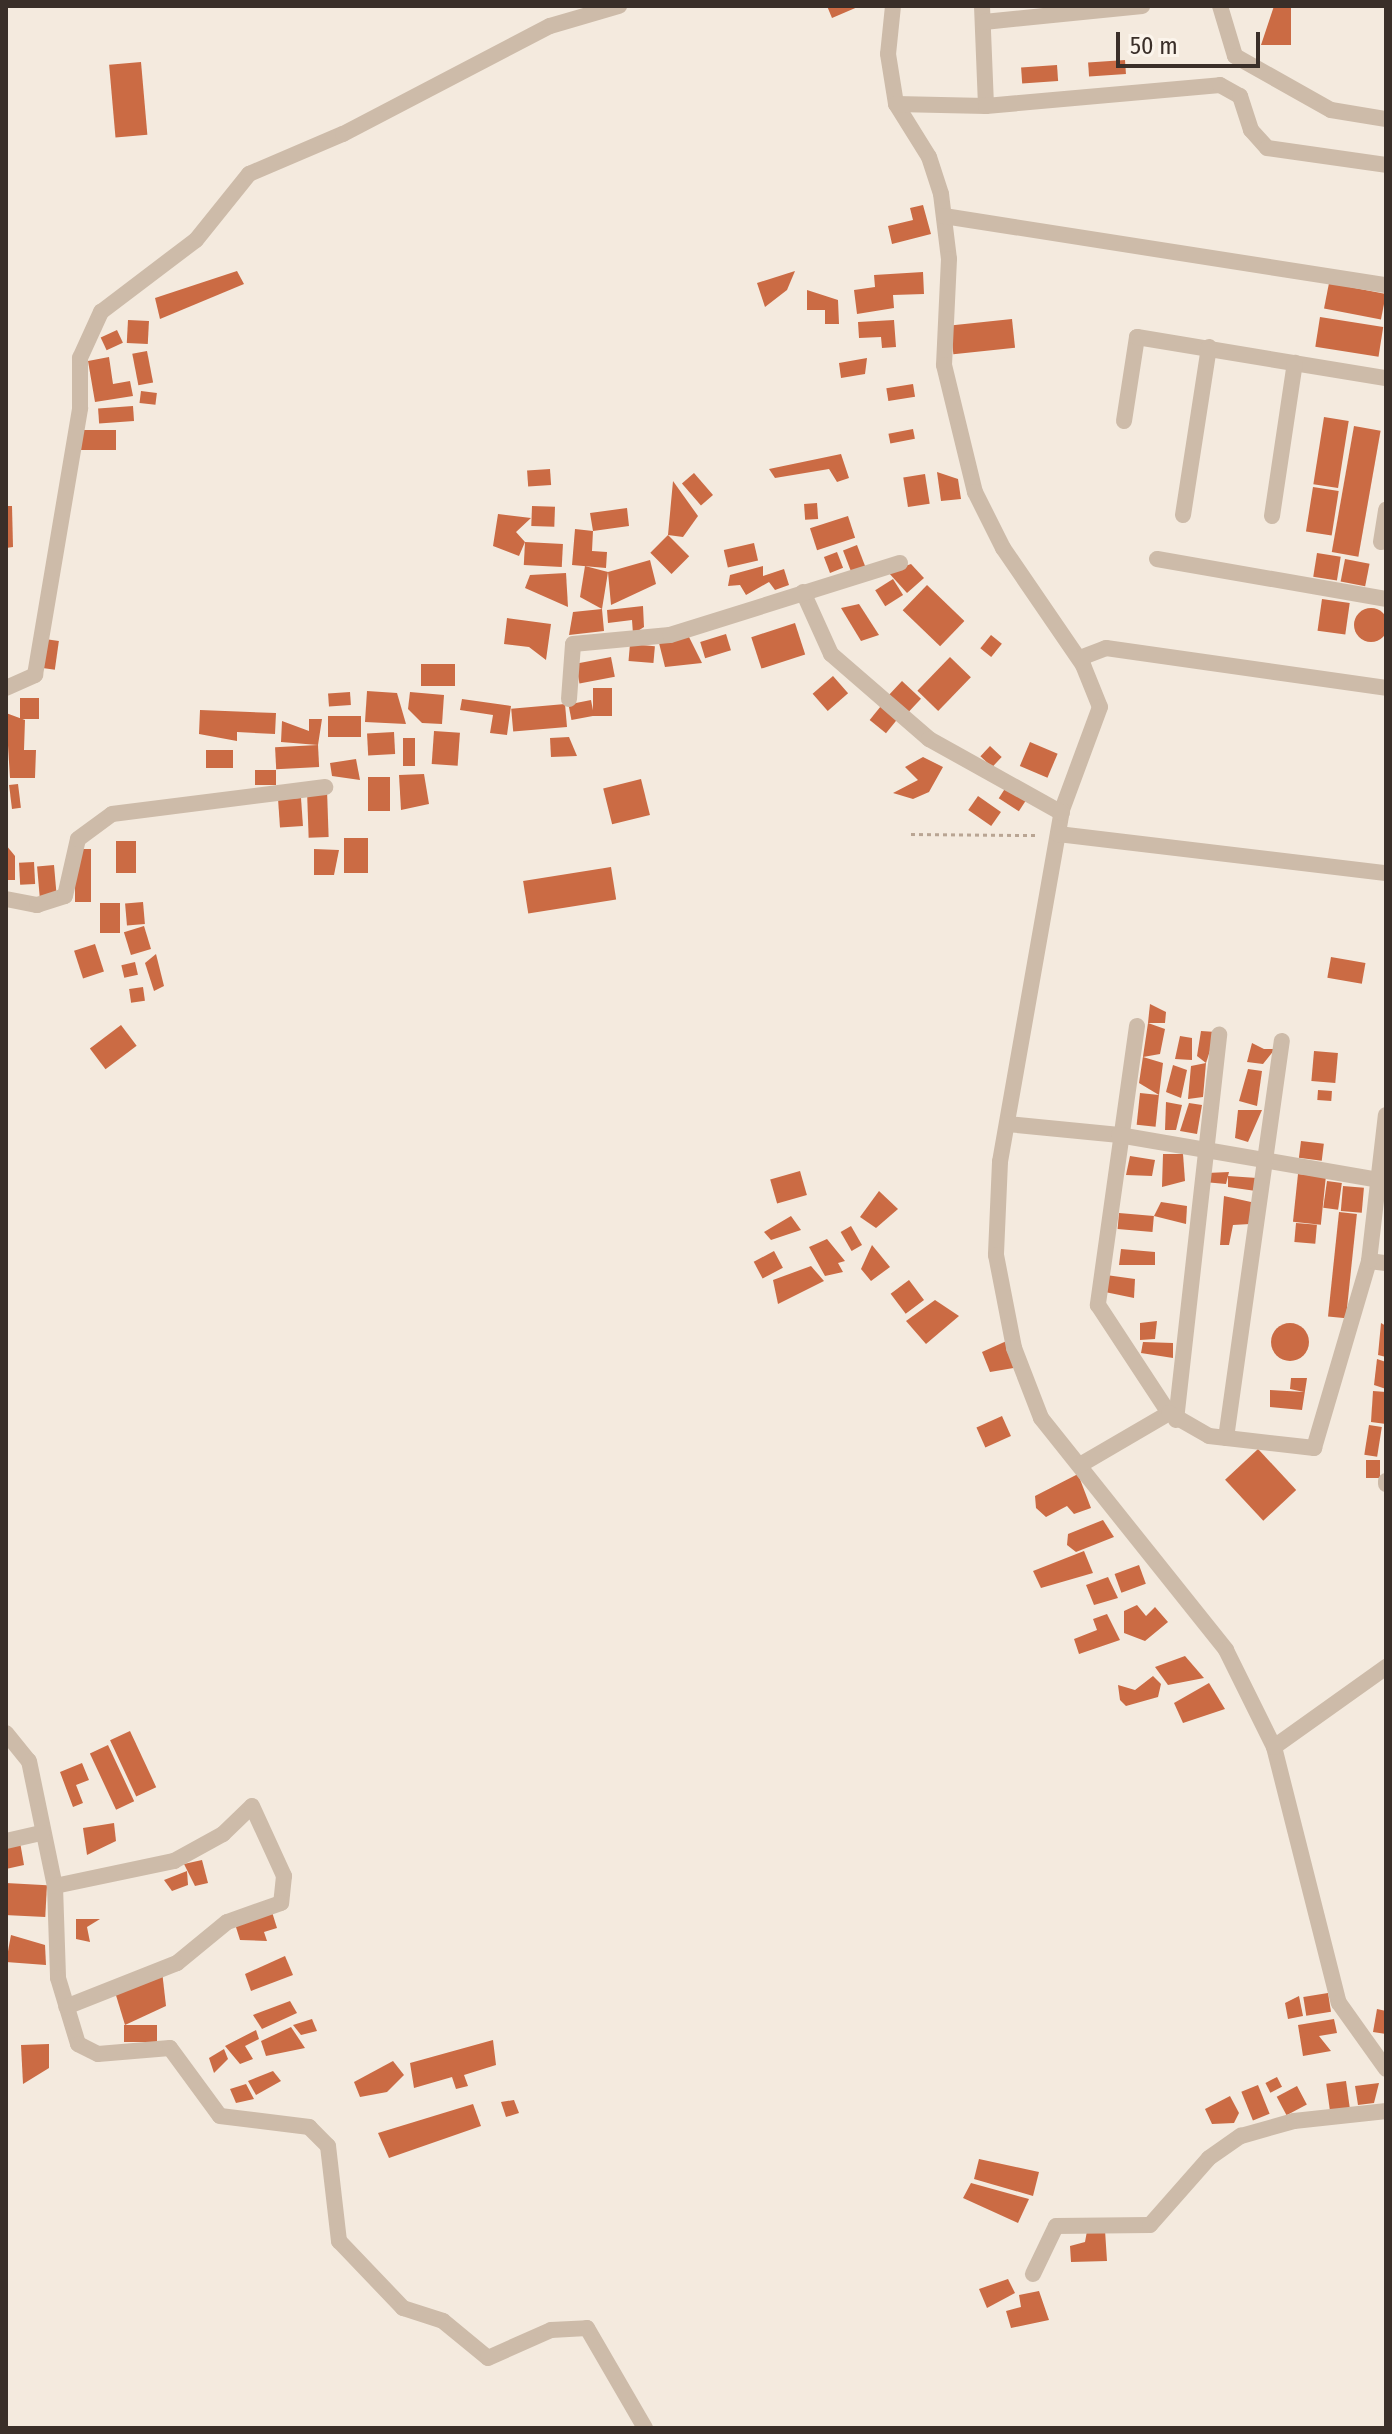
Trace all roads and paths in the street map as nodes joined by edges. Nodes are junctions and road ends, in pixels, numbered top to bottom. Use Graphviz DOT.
graph roads {
  1 [pos="619,6"];
  2 [pos="893,6"];
  3 [pos="1142,6"];
  4 [pos="1220,6"];
  5 [pos="983,14"];
  6 [pos="896,104"];
  7 [pos="986,106"];
  8 [pos="1386,119"];
  9 [pos="1386,165"];
  10 [pos="944,216"];
  11 [pos="1386,285"];
  12 [pos="1209,347"];
  13 [pos="1295,363"];
  14 [pos="1386,378"];
  15 [pos="1124,421"];
  16 [pos="1386,509"];
  17 [pos="1183,515"];
  18 [pos="1272,516"];
  19 [pos="1381,542"];
  20 [pos="1157,559"];
  21 [pos="900,563"];
  22 [pos="803,592"];
  23 [pos="1386,599"];
  24 [pos="1080,658"];
  25 [pos="6,688"];
  26 [pos="1386,688"];
  27 [pos="569,699"];
  28 [pos="325,787"];
  29 [pos="1062,813"];
  30 [pos="911,834"];
  31 [pos="1058,834"];
  32 [pos="1386,873"];
  33 [pos="6,899"];
  34 [pos="1137,1026"];
  35 [pos="1219,1034"];
  36 [pos="1282,1041"];
  37 [pos="1386,1115"];
  38 [pos="1007,1124"];
  39 [pos="1119,1135"];
  40 [pos="1207,1150"];
  41 [pos="1264,1161"];
  42 [pos="1381,1181"];
  43 [pos="1369,1261"];
  44 [pos="1386,1263"];
  45 [pos="1172,1417"];
  46 [pos="1226,1438"];
  47 [pos="1080,1465"];
  48 [pos="1386,1667"];
  49 [pos="6,1733"];
  50 [pos="1274,1747"];
  51 [pos="42,1833"];
  52 [pos="6,1841"];
  53 [pos="55,1886"];
  54 [pos="66,2007"];
  55 [pos="1386,2069"];
  56 [pos="1386,2111"];
  57 [pos="1033,2274"];
  58 [pos="645,2428"];
  1 -- 25 [label="street"];
  2 -- 6 [label="street"];
  3 -- 5 [label="street"];
  4 -- 8 [label="street"];
  5 -- 7 [label="street"];
  6 -- 7 [label="street"];
  6 -- 10 [label="street"];
  7 -- 9 [label="street"];
  10 -- 11 [label="street"];
  10 -- 24 [label="street"];
  12 -- 13 [label="street"];
  12 -- 15 [label="street"];
  12 -- 17 [label="street"];
  13 -- 14 [label="street"];
  13 -- 18 [label="street"];
  16 -- 19 [label="street"];
  20 -- 23 [label="street"];
  21 -- 22 [label="street"];
  22 -- 27 [label="street"];
  22 -- 29 [label="street"];
  24 -- 26 [label="street"];
  24 -- 29 [label="street"];
  28 -- 33 [label="street"];
  29 -- 31 [label="street"];
  30 -- 31 [label="path"];
  31 -- 32 [label="street"];
  31 -- 38 [label="street"];
  34 -- 39 [label="street"];
  35 -- 40 [label="street"];
  36 -- 41 [label="street"];
  37 -- 42 [label="street"];
  38 -- 39 [label="street"];
  38 -- 47 [label="street"];
  39 -- 40 [label="street"];
  39 -- 45 [label="street"];
  40 -- 41 [label="street"];
  40 -- 45 [label="street"];
  41 -- 42 [label="street"];
  41 -- 46 [label="street"];
  42 -- 43 [label="street"];
  43 -- 44 [label="street"];
  43 -- 46 [label="street"];
  45 -- 46 [label="street"];
  45 -- 47 [label="street"];
  47 -- 50 [label="street"];
  48 -- 50 [label="street"];
  49 -- 51 [label="street"];
  50 -- 55 [label="street"];
  51 -- 52 [label="street"];
  51 -- 53 [label="street"];
  53 -- 54 [label="street"];
  53 -- 54 [label="street"];
  54 -- 58 [label="street"];
  56 -- 57 [label="street"];
}
